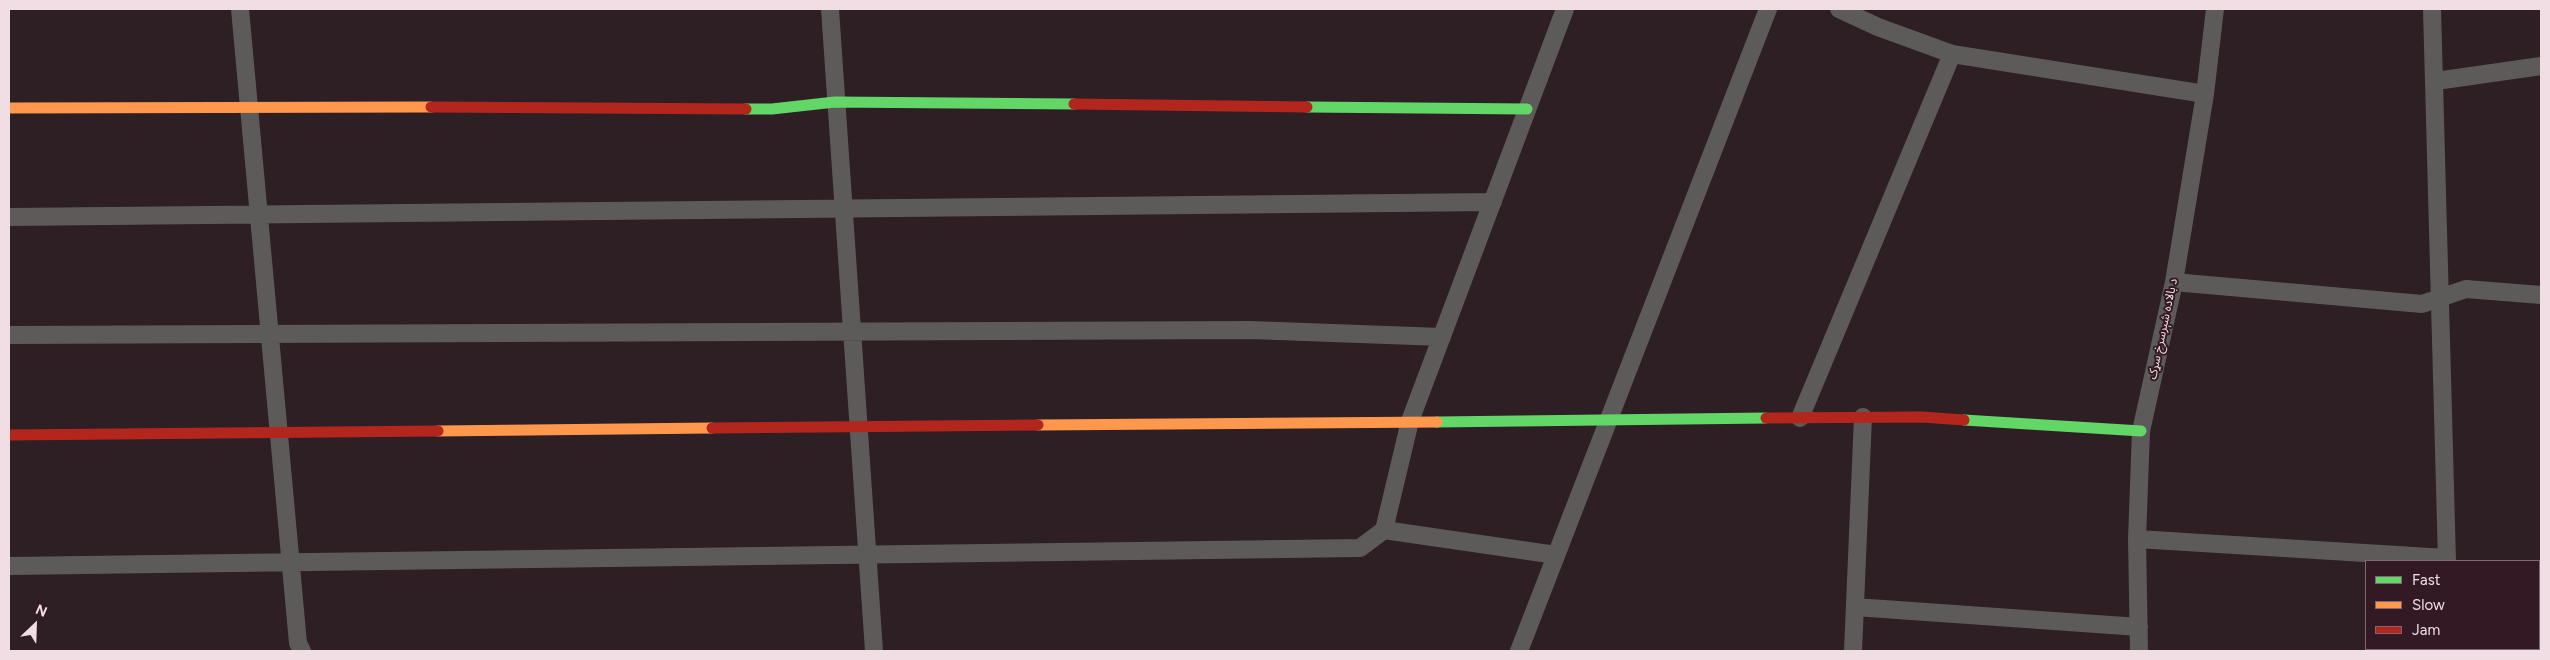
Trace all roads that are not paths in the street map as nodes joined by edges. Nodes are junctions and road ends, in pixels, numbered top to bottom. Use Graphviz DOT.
graph roads {
  1 [pos="240,9"];
  2 [pos="830,9"];
  3 [pos="1565,9"];
  4 [pos="1768,9"];
  5 [pos="1839,9"];
  6 [pos="2215,9"];
  7 [pos="2432,9"];
  8 [pos="1952,54"];
  9 [pos="2541,66"];
  10 [pos="2436,81"];
  11 [pos="2205,94"];
  12 [pos="835,102"];
  13 [pos="249,106"];
  14 [pos="9,108"];
  15 [pos="1527,109"];
  16 [pos="1493,202"];
  17 [pos="844,208"];
  18 [pos="259,214"];
  19 [pos="9,217"];
  20 [pos="2174,282"];
  21 [pos="2541,295"];
  22 [pos="2440,298"];
  23 [pos="852,330"];
  24 [pos="9,335"];
  25 [pos="270,335"];
  26 [pos="1442,337"];
  27 [pos="1863,417"];
  28 [pos="1800,418"];
  29 [pos="1609,420"];
  30 [pos="1410,422"];
  31 [pos="859,427"];
  32 [pos="2141,431"];
  33 [pos="279,433"];
  34 [pos="9,436"];
  35 [pos="1384,530"];
  36 [pos="2137,539"];
  37 [pos="868,553"];
  38 [pos="1556,555"];
  39 [pos="2446,560"];
  40 [pos="291,562"];
  41 [pos="9,566"];
  42 [pos="1855,607"];
  43 [pos="2139,627"];
  44 [pos="302,651"];
  45 [pos="874,651"];
  46 [pos="1514,651"];
  47 [pos="1519,651"];
  48 [pos="1853,651"];
  49 [pos="2139,651"];
  1 -- 13 [label="street"];
  2 -- 12 [label="street"];
  3 -- 15 [label="street"];
  4 -- 29 [label="street"];
  5 -- 8 [label="street"];
  6 -- 11 [label="street, د بالاده شېرسرخ سړک"];
  7 -- 10 [label="street"];
  8 -- 11 [label="street"];
  8 -- 28 [label="street"];
  9 -- 10 [label="street"];
  10 -- 22 [label="street"];
  11 -- 20 [label="street, د بالاده شېرسرخ سړک"];
  12 -- 13 [label="street"];
  12 -- 15 [label="street"];
  12 -- 17 [label="street"];
  13 -- 14 [label="street"];
  13 -- 18 [label="street"];
  15 -- 16 [label="street"];
  16 -- 17 [label="street"];
  16 -- 26 [label="street"];
  17 -- 18 [label="street"];
  17 -- 23 [label="street"];
  18 -- 19 [label="street"];
  18 -- 25 [label="street"];
  20 -- 22 [label="street"];
  20 -- 32 [label="street, د بالاده شېرسرخ سړک"];
  21 -- 22 [label="street"];
  22 -- 39 [label="street"];
  23 -- 25 [label="street"];
  23 -- 26 [label="street"];
  23 -- 31 [label="street"];
  24 -- 25 [label="street"];
  25 -- 33 [label="street"];
  26 -- 30 [label="street"];
  27 -- 28 [label="street"];
  27 -- 32 [label="street"];
  27 -- 42 [label="street"];
  28 -- 29 [label="street"];
  29 -- 30 [label="street"];
  29 -- 38 [label="street"];
  30 -- 31 [label="street"];
  30 -- 35 [label="street"];
  31 -- 33 [label="street"];
  31 -- 37 [label="street"];
  32 -- 36 [label="street, د بالاده شېرسرخ سړک"];
  33 -- 34 [label="street"];
  33 -- 40 [label="street"];
  35 -- 37 [label="street"];
  35 -- 38 [label="street"];
  36 -- 39 [label="street"];
  36 -- 43 [label="street, د بالاده شېرسرخ سړک"];
  37 -- 40 [label="street"];
  37 -- 45 [label="street"];
  38 -- 47 [label="street"];
  40 -- 41 [label="street"];
  40 -- 44 [label="street"];
  42 -- 43 [label="street"];
  42 -- 48 [label="street"];
  43 -- 49 [label="street, د بالاده شېرسرخ سړک"];
  46 -- 47 [label="street"];
}
